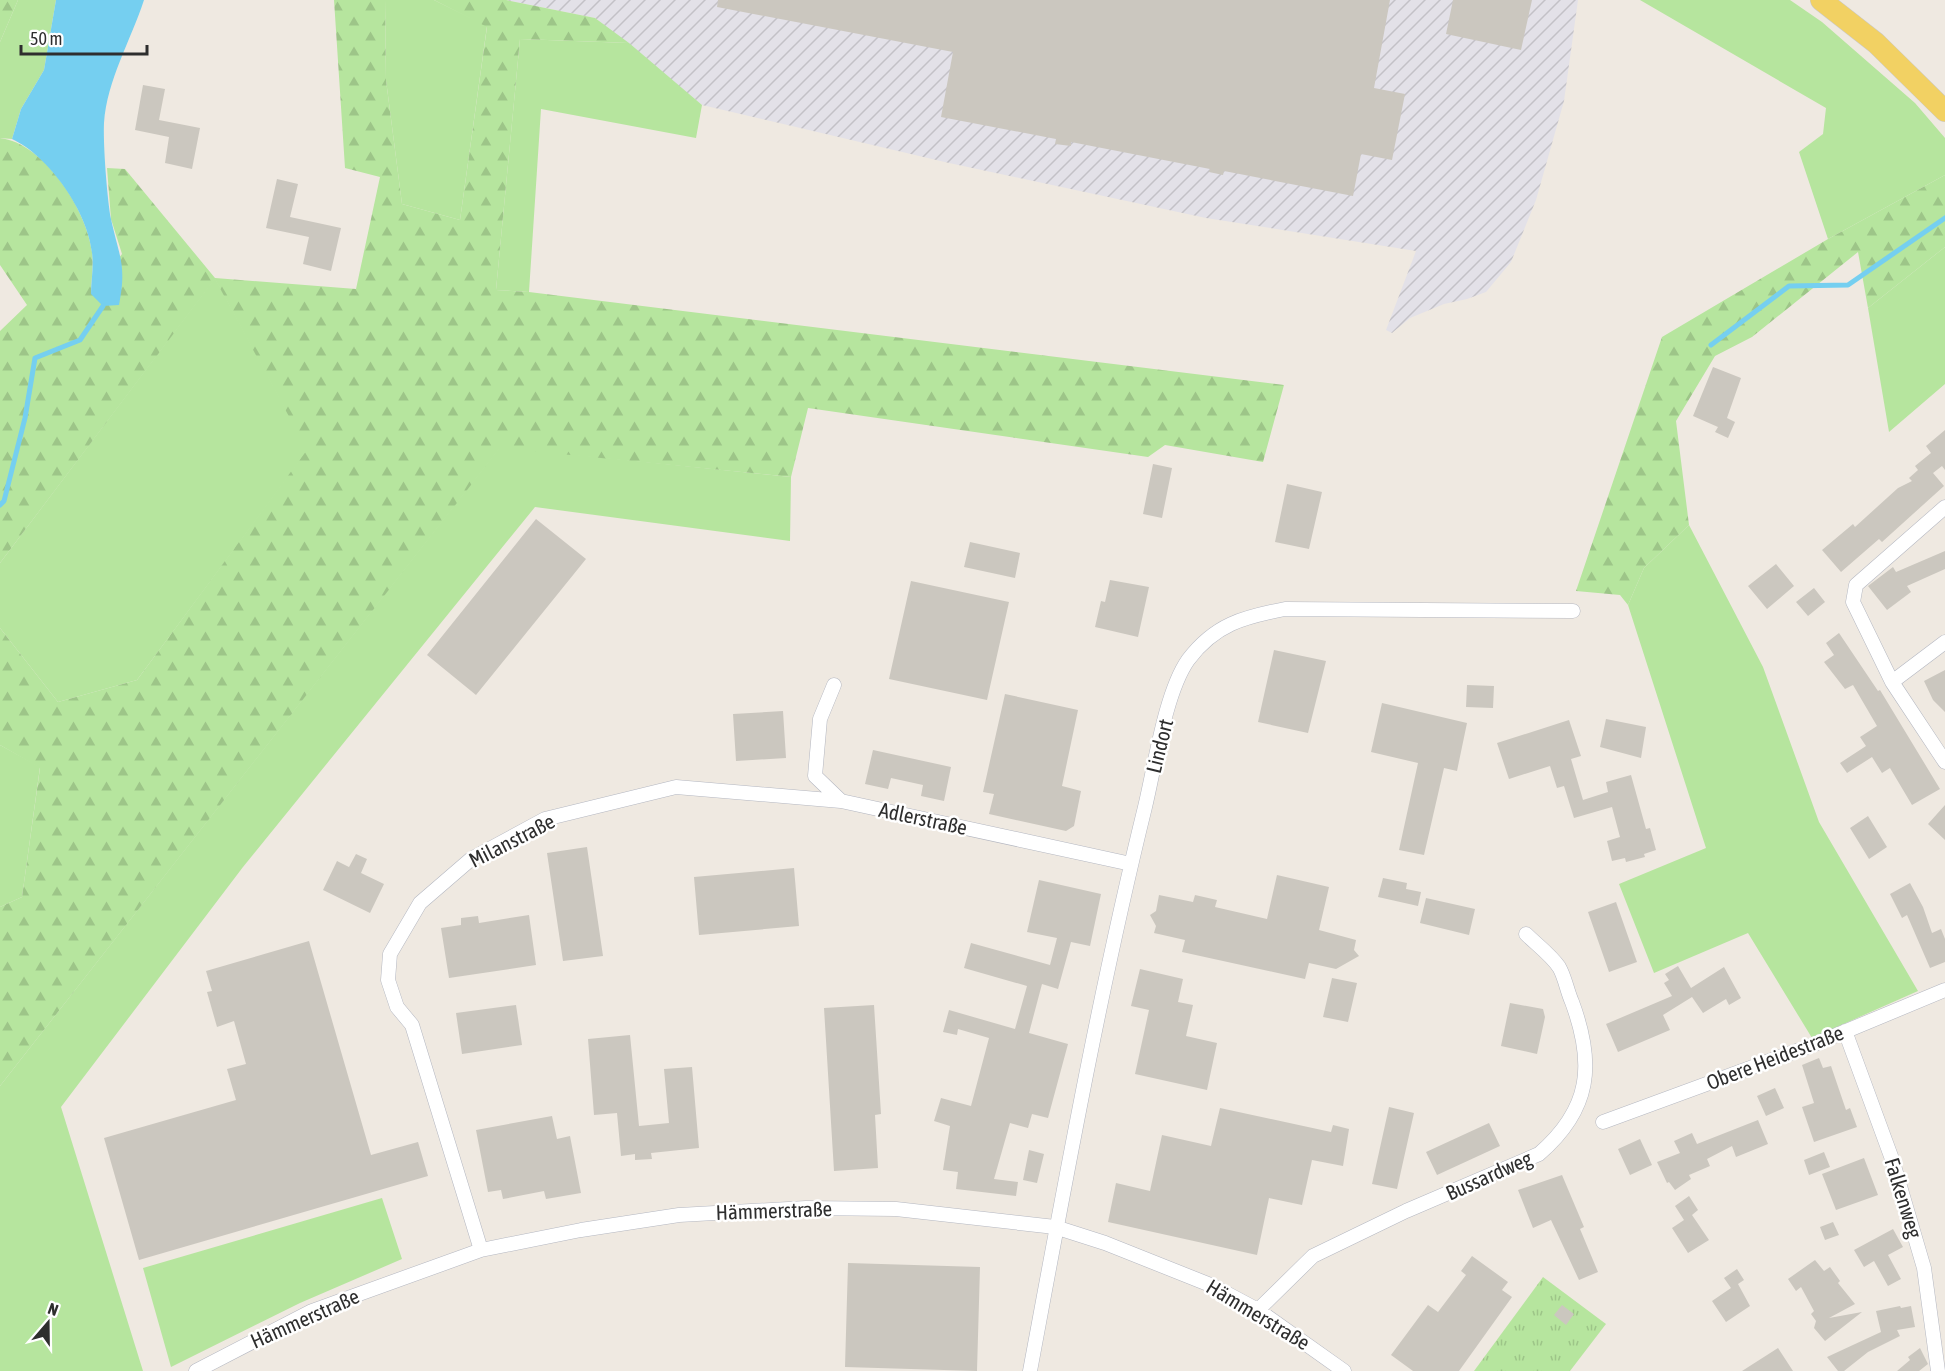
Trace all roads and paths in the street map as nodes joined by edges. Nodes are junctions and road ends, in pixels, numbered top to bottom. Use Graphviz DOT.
graph roads {
  1 [pos="1821,0"];
  2 [pos="1945,111"];
  3 [pos="1945,507"];
  4 [pos="1573,611"];
  5 [pos="1945,642"];
  6 [pos="1892,682"];
  7 [pos="834,685"];
  8 [pos="1945,762"];
  9 [pos="842,801"];
  10 [pos="1131,864"];
  11 [pos="1526,934"];
  12 [pos="1945,990"];
  13 [pos="1845,1031"];
  14 [pos="1603,1122"];
  15 [pos="1055,1227"];
  16 [pos="481,1250"];
  17 [pos="1258,1310"];
  18 [pos="196,1371"];
  19 [pos="1030,1371"];
  20 [pos="1344,1371"];
  21 [pos="1938,1371"];
  1 -- 2 [label="main road"];
  3 -- 6 [label="street"];
  4 -- 10 [label="street, Lindort"];
  5 -- 6 [label="street"];
  6 -- 8 [label="street"];
  7 -- 9 [label="street"];
  9 -- 10 [label="street, Adlerstraße"];
  9 -- 16 [label="street, Milanstraße"];
  10 -- 15 [label="street, Lindort"];
  11 -- 17 [label="street, Bussardweg"];
  12 -- 13 [label="street, Obere Heidestraße"];
  13 -- 14 [label="street, Obere Heidestraße"];
  13 -- 21 [label="street, Falkenweg"];
  15 -- 16 [label="street, Hämmerstraße"];
  15 -- 17 [label="street, Hämmerstraße"];
  15 -- 19 [label="street, Lindort"];
  16 -- 18 [label="street, Hämmerstraße"];
  17 -- 20 [label="street, Hämmerstraße"];
}
